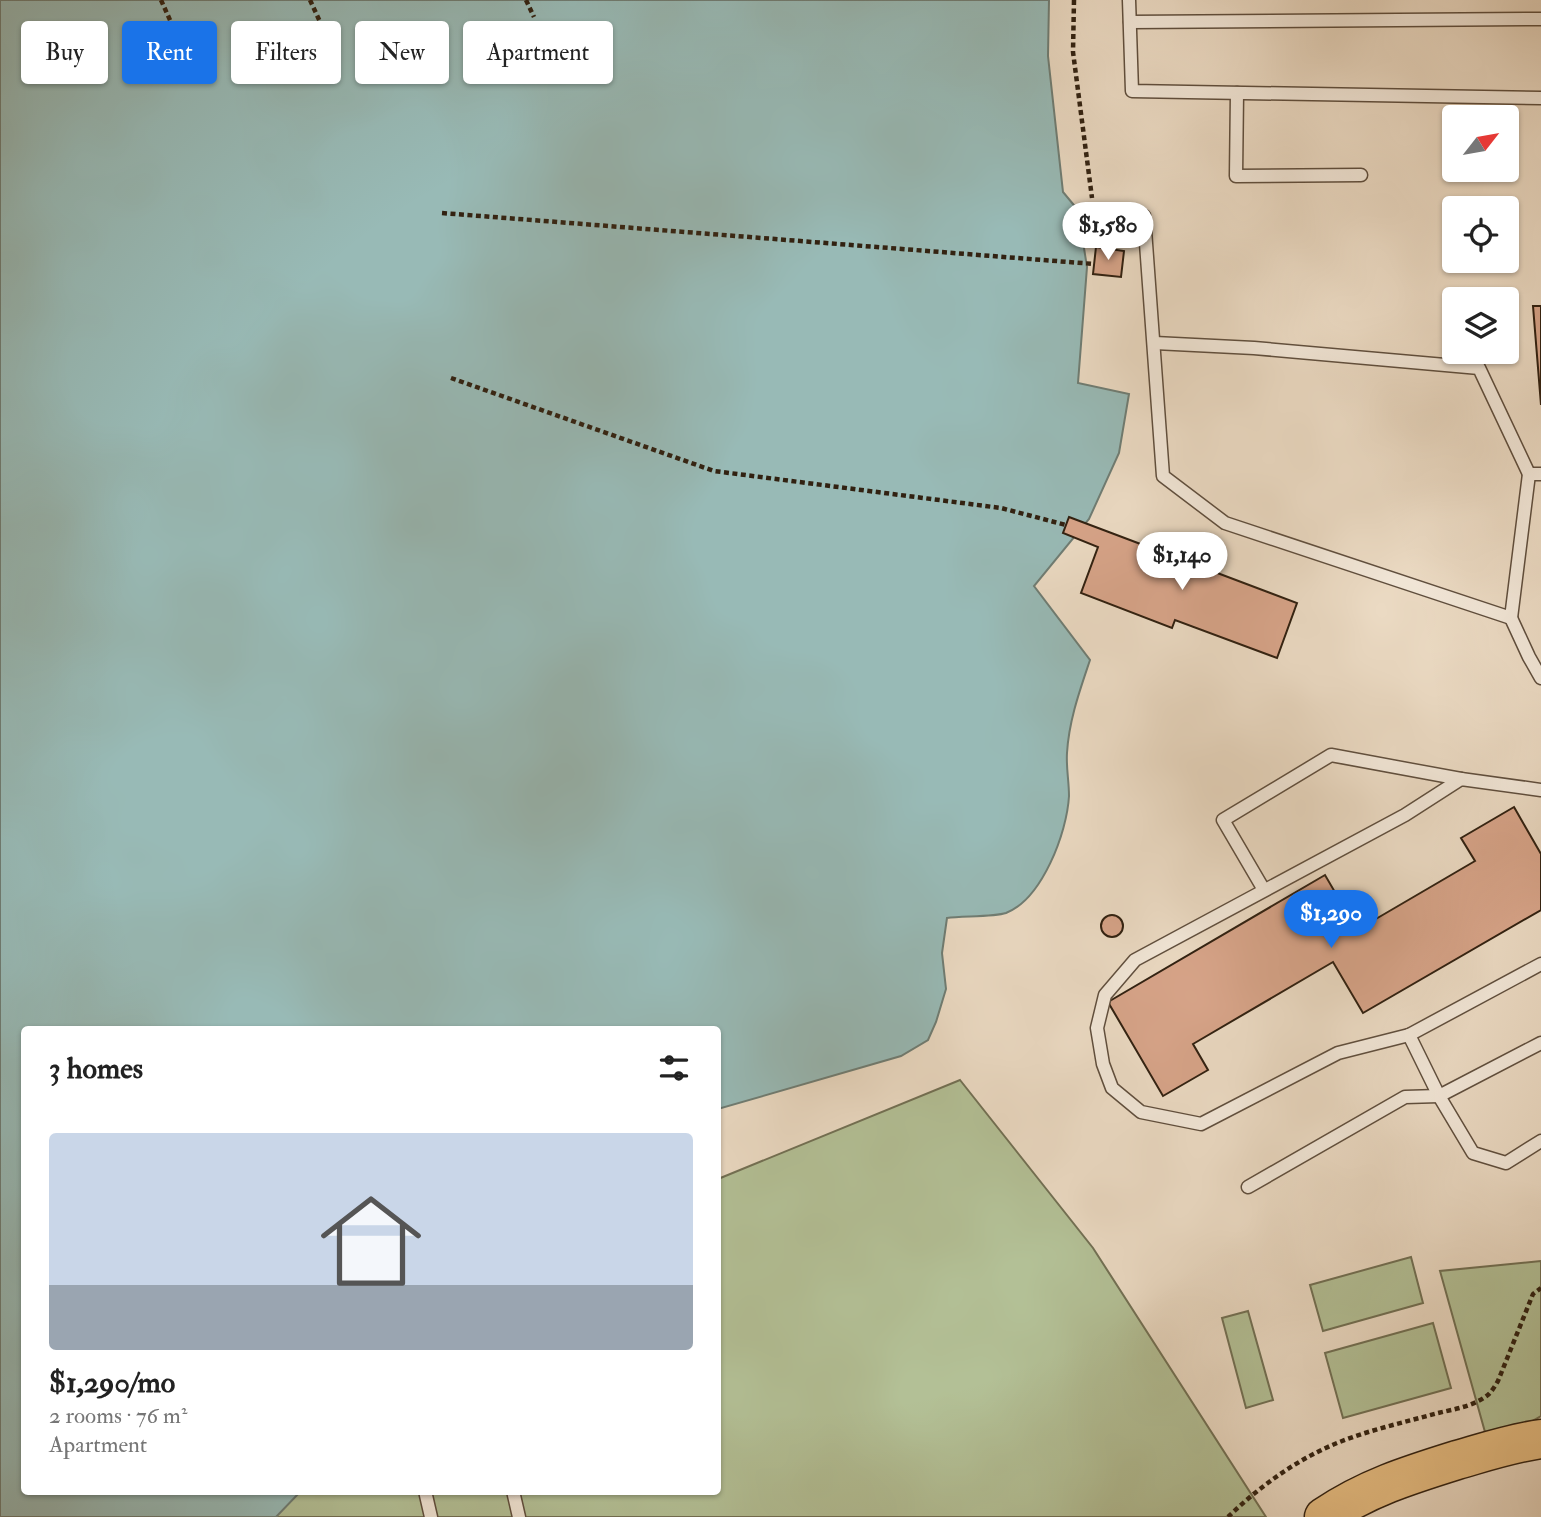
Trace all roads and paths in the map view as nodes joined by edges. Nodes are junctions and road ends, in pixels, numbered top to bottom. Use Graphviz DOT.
graph roads {
  1 [pos="161,0"];
  2 [pos="310,0"];
  3 [pos="526,0"];
  4 [pos="1074,0"];
  5 [pos="1129,0"];
  6 [pos="534,17"];
  7 [pos="1541,19"];
  8 [pos="170,21"];
  9 [pos="320,21"];
  10 [pos="1130,22"];
  11 [pos="1237,93"];
  12 [pos="1541,98"];
  13 [pos="1361,175"];
  14 [pos="1092,198"];
  15 [pos="442,213"];
  16 [pos="1144,216"];
  17 [pos="1094,264"];
  18 [pos="1155,343"];
  19 [pos="451,378"];
  20 [pos="1535,474"];
  21 [pos="1066,525"];
  22 [pos="1511,618"];
  23 [pos="1541,678"];
  24 [pos="1461,779"];
  25 [pos="1541,790"];
  26 [pos="1264,890"];
  27 [pos="1541,964"];
  28 [pos="1409,1035"];
  29 [pos="1541,1043"];
  30 [pos="1440,1096"];
  31 [pos="1541,1141"];
  32 [pos="1248,1186"];
  33 [pos="1541,1288"];
  34 [pos="1533,1438"];
  35 [pos="426,1495"];
  36 [pos="514,1495"];
  37 [pos="431,1517"];
  38 [pos="519,1517"];
  39 [pos="1228,1517"];
  40 [pos="1324,1517"];
  1 -- 8 [label="path"];
  2 -- 9 [label="path"];
  3 -- 6 [label="path"];
  4 -- 14 [label="path"];
  5 -- 10 [label="lane"];
  7 -- 10 [label="lane"];
  10 -- 11 [label="lane"];
  11 -- 12 [label="lane"];
  11 -- 13 [label="lane"];
  15 -- 17 [label="path"];
  16 -- 18 [label="lane"];
  18 -- 20 [label="lane"];
  18 -- 22 [label="lane"];
  19 -- 21 [label="path"];
  20 -- 22 [label="lane"];
  22 -- 23 [label="lane"];
  24 -- 25 [label="lane"];
  24 -- 26 [label="lane"];
  24 -- 26 [label="lane"];
  26 -- 28 [label="lane"];
  27 -- 28 [label="lane"];
  28 -- 30 [label="lane"];
  29 -- 30 [label="lane"];
  30 -- 31 [label="lane"];
  30 -- 32 [label="lane"];
  33 -- 39 [label="path"];
  34 -- 40 [label="highway"];
  35 -- 37 [label="lane"];
  36 -- 38 [label="lane"];
}
